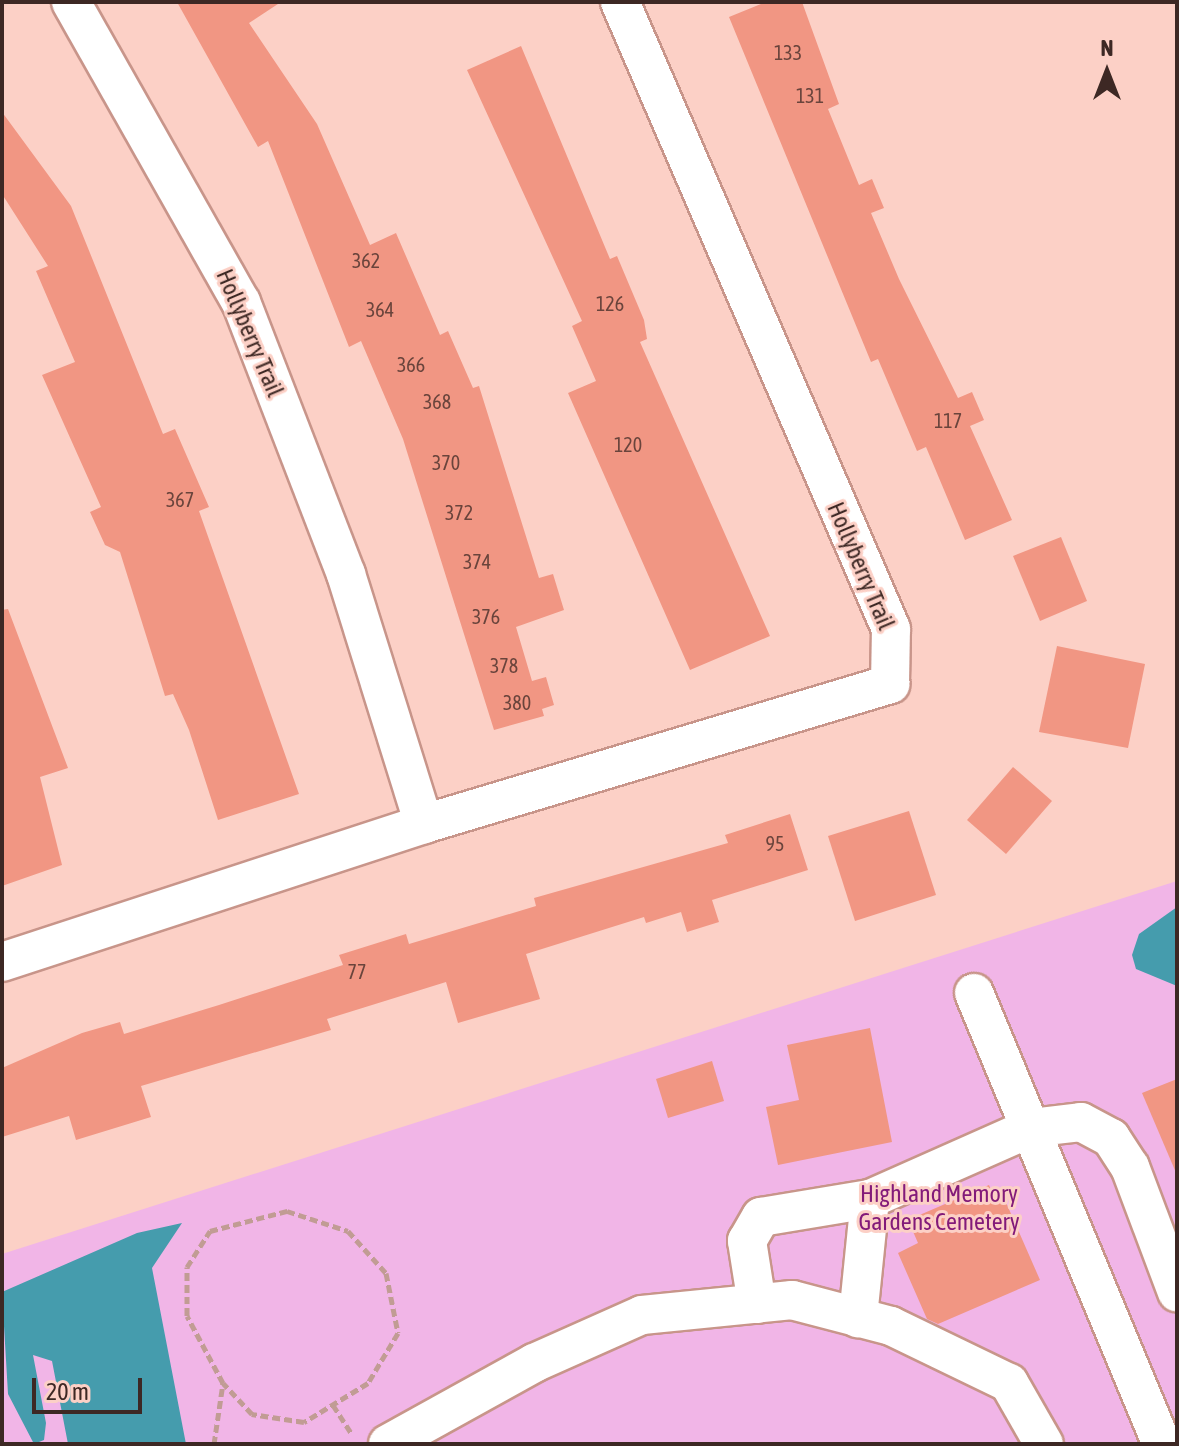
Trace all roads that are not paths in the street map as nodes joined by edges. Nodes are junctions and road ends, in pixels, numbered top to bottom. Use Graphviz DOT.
graph roads {
  1 [pos="71,2"];
  2 [pos="620,2"];
  3 [pos="424,824"];
  4 [pos="2,962"];
  5 [pos="974,993"];
  6 [pos="1030,1128"];
  7 [pos="870,1199"];
  8 [pos="1177,1292"];
  9 [pos="757,1304"];
  10 [pos="858,1318"];
  11 [pos="388,1444"];
  12 [pos="1044,1444"];
  13 [pos="1162,1444"];
  1 -- 3 [label="street, Hollyberry Trail"];
  2 -- 3 [label="street, Hollyberry Trail"];
  3 -- 4 [label="street, Hollyberry Trail"];
  5 -- 6 [label="street"];
  6 -- 7 [label="street"];
  6 -- 8 [label="street"];
  6 -- 13 [label="street"];
  7 -- 9 [label="street"];
  7 -- 10 [label="street"];
  9 -- 10 [label="street"];
  9 -- 11 [label="street"];
  10 -- 12 [label="street"];
}
